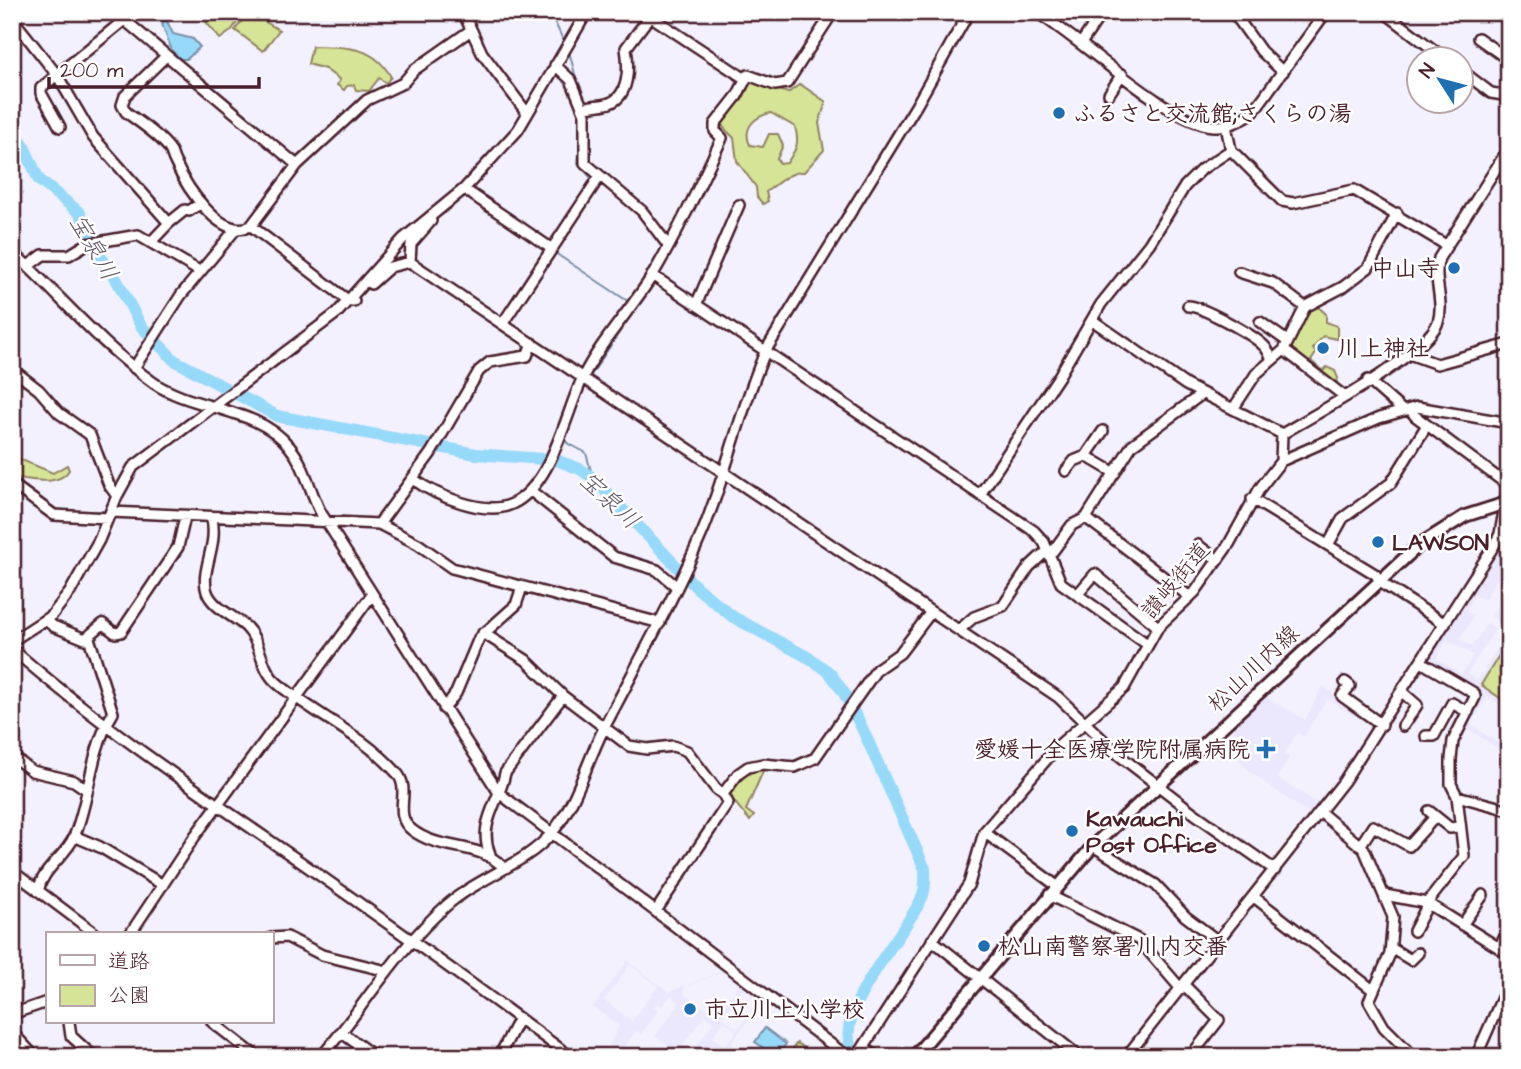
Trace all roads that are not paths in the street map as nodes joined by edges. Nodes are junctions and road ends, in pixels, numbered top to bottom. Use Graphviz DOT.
graph roads {
  1 [pos="115,12"];
  2 [pos="134,12"];
  3 [pos="463,12"];
  4 [pos="833,12"];
  5 [pos="969,12"];
  6 [pos="1102,12"];
  7 [pos="1233,12"];
  8 [pos="1326,12"];
  9 [pos="1384,12"];
  10 [pos="584,13"];
  11 [pos="1038,13"];
  12 [pos="647,14"];
  13 [pos="12,19"];
  14 [pos="126,21"];
  15 [pos="471,30"];
  16 [pos="1478,38"];
  17 [pos="1082,42"];
  18 [pos="1429,46"];
  19 [pos="165,57"];
  20 [pos="1509,60"];
  21 [pos="555,65"];
  22 [pos="1283,72"];
  23 [pos="1122,74"];
  24 [pos="57,75"];
  25 [pos="744,78"];
  26 [pos="1476,82"];
  27 [pos="1109,94"];
  28 [pos="1509,96"];
  29 [pos="583,108"];
  30 [pos="527,113"];
  31 [pos="1226,126"];
  32 [pos="60,127"];
  33 [pos="1509,148"];
  34 [pos="1231,150"];
  35 [pos="297,165"];
  36 [pos="600,176"];
  37 [pos="464,189"];
  38 [pos="201,202"];
  39 [pos="739,205"];
  40 [pos="436,211"];
  41 [pos="1397,213"];
  42 [pos="169,223"];
  43 [pos="251,226"];
  44 [pos="235,230"];
  45 [pos="151,242"];
  46 [pos="667,244"];
  47 [pos="1446,245"];
  48 [pos="12,247"];
  49 [pos="552,249"];
  50 [pos="410,262"];
  51 [pos="28,266"];
  52 [pos="199,271"];
  53 [pos="1239,272"];
  54 [pos="652,275"];
  55 [pos="349,301"];
  56 [pos="696,305"];
  57 [pos="1188,306"];
  58 [pos="1305,307"];
  59 [pos="1091,320"];
  60 [pos="1259,322"];
  61 [pos="503,323"];
  62 [pos="532,343"];
  63 [pos="1509,344"];
  64 [pos="1285,345"];
  65 [pos="545,351"];
  66 [pos="766,351"];
  67 [pos="1409,354"];
  68 [pos="527,356"];
  69 [pos="1272,360"];
  70 [pos="134,368"];
  71 [pos="12,369"];
  72 [pos="584,377"];
  73 [pos="1368,380"];
  74 [pos="1202,394"];
  75 [pos="1344,396"];
  76 [pos="213,407"];
  77 [pos="1233,409"];
  78 [pos="1406,410"];
  79 [pos="1509,423"];
  80 [pos="1427,425"];
  81 [pos="1103,431"];
  82 [pos="1282,434"];
  83 [pos="1086,456"];
  84 [pos="1281,461"];
  85 [pos="1066,471"];
  86 [pos="724,472"];
  87 [pos="1115,473"];
  88 [pos="413,479"];
  89 [pos="12,484"];
  90 [pos="1509,485"];
  91 [pos="531,491"];
  92 [pos="981,493"];
  93 [pos="117,496"];
  94 [pos="1252,499"];
  95 [pos="1507,503"];
  96 [pos="110,515"];
  97 [pos="185,517"];
  98 [pos="1086,518"];
  99 [pos="212,519"];
  100 [pos="327,523"];
  101 [pos="379,524"];
  102 [pos="1198,545"];
  103 [pos="1328,545"];
  104 [pos="1048,552"];
  105 [pos="1218,560"];
  106 [pos="1379,580"];
  107 [pos="678,584"];
  108 [pos="522,587"];
  109 [pos="1077,595"];
  110 [pos="371,596"];
  111 [pos="1190,597"];
  112 [pos="931,612"];
  113 [pos="46,620"];
  114 [pos="660,623"];
  115 [pos="1445,624"];
  116 [pos="1158,627"];
  117 [pos="959,630"];
  118 [pos="483,633"];
  119 [pos="89,638"];
  120 [pos="12,641"];
  121 [pos="1147,644"];
  122 [pos="13,652"];
  123 [pos="1422,662"];
  124 [pos="1345,682"];
  125 [pos="1402,692"];
  126 [pos="297,696"];
  127 [pos="563,696"];
  128 [pos="444,709"];
  129 [pos="1468,712"];
  130 [pos="1086,722"];
  131 [pos="106,723"];
  132 [pos="1381,725"];
  133 [pos="605,726"];
  134 [pos="1404,726"];
  135 [pos="1426,737"];
  136 [pos="12,756"];
  137 [pos="1157,785"];
  138 [pos="87,790"];
  139 [pos="499,793"];
  140 [pos="723,794"];
  141 [pos="1457,796"];
  142 [pos="219,806"];
  143 [pos="1509,810"];
  144 [pos="1321,812"];
  145 [pos="1383,819"];
  146 [pos="1373,826"];
  147 [pos="1458,827"];
  148 [pos="984,832"];
  149 [pos="552,834"];
  150 [pos="74,836"];
  151 [pos="1093,846"];
  152 [pos="1360,846"];
  153 [pos="490,854"];
  154 [pos="503,867"];
  155 [pos="1275,870"];
  156 [pos="12,871"];
  157 [pos="163,885"];
  158 [pos="38,891"];
  159 [pos="1053,891"];
  160 [pos="1385,895"];
  161 [pos="1483,895"];
  162 [pos="1254,897"];
  163 [pos="1428,904"];
  164 [pos="656,911"];
  165 [pos="1462,925"];
  166 [pos="1509,929"];
  167 [pos="1414,931"];
  168 [pos="93,932"];
  169 [pos="131,932"];
  170 [pos="273,938"];
  171 [pos="412,939"];
  172 [pos="932,940"];
  173 [pos="1219,941"];
  174 [pos="1391,948"];
  175 [pos="1499,948"];
  176 [pos="1418,953"];
  177 [pos="1509,954"];
  178 [pos="387,971"];
  179 [pos="980,977"];
  180 [pos="1509,982"];
  181 [pos="1182,987"];
  182 [pos="1373,990"];
  183 [pos="46,1002"];
  184 [pos="12,1014"];
  185 [pos="519,1018"];
  186 [pos="69,1024"];
  187 [pos="215,1024"];
  188 [pos="12,1032"];
  189 [pos="341,1032"];
  190 [pos="861,1051"];
  191 [pos="843,1052"];
  192 [pos="35,1057"];
  193 [pos="94,1057"];
  194 [pos="257,1057"];
  195 [pos="321,1057"];
  196 [pos="376,1057"];
  197 [pos="499,1057"];
  198 [pos="571,1057"];
  199 [pos="876,1057"];
  200 [pos="914,1057"];
  201 [pos="1080,1057"];
  202 [pos="1126,1057"];
  203 [pos="1190,1057"];
  204 [pos="1414,1057"];
  205 [pos="1476,1057"];
  1 -- 14 [label="street"];
  2 -- 14 [label="street"];
  3 -- 15 [label="street"];
  4 -- 25 [label="street"];
  5 -- 66 [label="street"];
  6 -- 17 [label="street"];
  7 -- 22 [label="street"];
  8 -- 22 [label="street"];
  9 -- 18 [label="street"];
  10 -- 21 [label="street"];
  11 -- 17 [label="street"];
  12 -- 25 [label="street"];
  12 -- 29 [label="street"];
  13 -- 24 [label="street"];
  14 -- 19 [label="street"];
  14 -- 24 [label="street"];
  15 -- 30 [label="street"];
  15 -- 35 [label="street"];
  16 -- 20 [label="street"];
  17 -- 23 [label="street"];
  19 -- 35 [label="street"];
  19 -- 38 [label="street"];
  21 -- 29 [label="street"];
  21 -- 30 [label="street"];
  22 -- 31 [label="street"];
  23 -- 27 [label="street"];
  23 -- 31 [label="street"];
  24 -- 32 [label="street"];
  24 -- 42 [label="street"];
  25 -- 46 [label="street"];
  26 -- 28 [label="street"];
  29 -- 36 [label="street"];
  30 -- 37 [label="street"];
  31 -- 34 [label="street"];
  33 -- 47 [label="street"];
  34 -- 41 [label="street"];
  34 -- 59 [label="street"];
  35 -- 43 [label="street"];
  36 -- 46 [label="street"];
  36 -- 49 [label="street"];
  37 -- 40 [label="street"];
  37 -- 49 [label="street"];
  38 -- 42 [label="street"];
  38 -- 44 [label="street"];
  39 -- 56 [label="street"];
  40 -- 50 [label="street"];
  40 -- 55 [label="street"];
  41 -- 47 [label="street"];
  41 -- 58 [label="street"];
  42 -- 45 [label="street"];
  43 -- 44 [label="street"];
  43 -- 55 [label="street"];
  44 -- 52 [label="street"];
  45 -- 51 [label="street"];
  45 -- 52 [label="street"];
  46 -- 54 [label="street"];
  47 -- 67 [label="street"];
  48 -- 51 [label="street"];
  49 -- 61 [label="street"];
  50 -- 55 [label="street"];
  50 -- 61 [label="street"];
  51 -- 70 [label="street"];
  52 -- 70 [label="street"];
  53 -- 58 [label="street"];
  54 -- 56 [label="street"];
  54 -- 72 [label="street"];
  55 -- 76 [label="street"];
  56 -- 66 [label="street"];
  57 -- 69 [label="street"];
  58 -- 64 [label="street"];
  59 -- 74 [label="street"];
  59 -- 92 [label="street"];
  60 -- 64 [label="street"];
  61 -- 62 [label="street"];
  62 -- 65 [label="street"];
  62 -- 68 [label="street"];
  63 -- 67 [label="street"];
  64 -- 69 [label="street"];
  64 -- 75 [label="street"];
  65 -- 68 [label="street"];
  65 -- 72 [label="street"];
  66 -- 86 [label="street"];
  66 -- 92 [label="street"];
  67 -- 73 [label="street"];
  68 -- 88 [label="street"];
  69 -- 77 [label="street"];
  70 -- 76 [label="street"];
  71 -- 93 [label="street"];
  72 -- 86 [label="street"];
  72 -- 91 [label="street"];
  73 -- 75 [label="street"];
  73 -- 78 [label="street"];
  74 -- 77 [label="street"];
  74 -- 87 [label="street"];
  75 -- 82 [label="street"];
  76 -- 93 [label="street"];
  76 -- 100 [label="street"];
  77 -- 82 [label="street"];
  78 -- 79 [label="street"];
  78 -- 80 [label="street"];
  78 -- 84 [label="street"];
  80 -- 90 [label="street"];
  80 -- 103 [label="street"];
  81 -- 83 [label="street"];
  82 -- 84 [label="street"];
  83 -- 85 [label="street"];
  83 -- 87 [label="street"];
  84 -- 94 [label="street, 讃岐街道"];
  86 -- 107 [label="street"];
  86 -- 112 [label="street"];
  87 -- 98 [label="street"];
  88 -- 91 [label="street"];
  88 -- 101 [label="street"];
  89 -- 96 [label="street"];
  90 -- 95 [label="street"];
  91 -- 107 [label="street"];
  92 -- 104 [label="street"];
  93 -- 96 [label="street"];
  94 -- 103 [label="street"];
  94 -- 105 [label="street, 讃岐街道"];
  95 -- 106 [label="main road, 松山川内線"];
  95 -- 115 [label="street"];
  96 -- 97 [label="street"];
  96 -- 113 [label="street"];
  97 -- 99 [label="street"];
  97 -- 119 [label="street"];
  98 -- 104 [label="street"];
  98 -- 111 [label="street"];
  99 -- 100 [label="street"];
  99 -- 126 [label="street"];
  100 -- 101 [label="street"];
  100 -- 110 [label="street"];
  101 -- 108 [label="street"];
  102 -- 105 [label="street"];
  103 -- 106 [label="street"];
  104 -- 109 [label="street"];
  104 -- 117 [label="street"];
  105 -- 111 [label="street, 讃岐街道"];
  106 -- 115 [label="street"];
  106 -- 137 [label="main road, 松山川内線"];
  107 -- 114 [label="street"];
  108 -- 114 [label="street"];
  108 -- 118 [label="street"];
  109 -- 116 [label="street"];
  109 -- 121 [label="street"];
  110 -- 126 [label="street"];
  110 -- 128 [label="street"];
  111 -- 116 [label="street, 讃岐街道"];
  112 -- 117 [label="street"];
  112 -- 140 [label="street"];
  113 -- 119 [label="street"];
  113 -- 120 [label="street"];
  114 -- 133 [label="street"];
  115 -- 123 [label="street"];
  116 -- 121 [label="street, 讃岐街道"];
  117 -- 130 [label="street"];
  118 -- 127 [label="street"];
  118 -- 128 [label="street"];
  119 -- 131 [label="street"];
  121 -- 130 [label="street, 讃岐街道"];
  122 -- 131 [label="street"];
  123 -- 125 [label="street"];
  123 -- 129 [label="street"];
  124 -- 132 [label="street"];
  125 -- 132 [label="street"];
  125 -- 134 [label="street"];
  126 -- 142 [label="street"];
  126 -- 153 [label="street"];
  127 -- 133 [label="street"];
  127 -- 139 [label="street"];
  128 -- 139 [label="street"];
  129 -- 135 [label="street"];
  129 -- 141 [label="street"];
  130 -- 137 [label="street"];
  130 -- 148 [label="street, 讃岐街道"];
  131 -- 138 [label="street"];
  131 -- 142 [label="street"];
  132 -- 144 [label="street"];
  133 -- 140 [label="street"];
  133 -- 149 [label="street"];
  136 -- 138 [label="street"];
  137 -- 151 [label="main road, 松山川内線"];
  137 -- 155 [label="street"];
  138 -- 150 [label="street"];
  139 -- 149 [label="street"];
  139 -- 153 [label="street"];
  140 -- 164 [label="street"];
  141 -- 143 [label="street"];
  141 -- 147 [label="street"];
  142 -- 157 [label="street"];
  142 -- 171 [label="street"];
  144 -- 152 [label="street"];
  144 -- 155 [label="street"];
  145 -- 146 [label="street"];
  146 -- 147 [label="street"];
  146 -- 152 [label="street"];
  147 -- 163 [label="street"];
  148 -- 159 [label="street"];
  148 -- 172 [label="street, 讃岐街道"];
  149 -- 154 [label="street"];
  149 -- 164 [label="street"];
  150 -- 157 [label="street"];
  150 -- 158 [label="street"];
  151 -- 159 [label="main road, 松山川内線"];
  151 -- 173 [label="street"];
  152 -- 160 [label="street"];
  153 -- 154 [label="street"];
  154 -- 171 [label="street"];
  155 -- 162 [label="street"];
  156 -- 158 [label="street"];
  157 -- 169 [label="street"];
  158 -- 168 [label="street"];
  159 -- 179 [label="main road, 松山川内線"];
  159 -- 181 [label="street"];
  160 -- 163 [label="street"];
  160 -- 174 [label="street"];
  161 -- 165 [label="street"];
  162 -- 173 [label="street"];
  162 -- 182 [label="street"];
  163 -- 165 [label="street"];
  163 -- 167 [label="street"];
  164 -- 191 [label="street"];
  165 -- 175 [label="street"];
  166 -- 175 [label="street"];
  170 -- 178 [label="street"];
  171 -- 178 [label="street"];
  171 -- 185 [label="street"];
  172 -- 179 [label="street"];
  172 -- 190 [label="street, 讃岐街道"];
  173 -- 181 [label="street"];
  174 -- 176 [label="street"];
  174 -- 182 [label="street"];
  175 -- 177 [label="street"];
  178 -- 189 [label="street"];
  179 -- 200 [label="main road, 松山川内線"];
  179 -- 201 [label="street"];
  180 -- 205 [label="street"];
  181 -- 202 [label="street"];
  181 -- 203 [label="street"];
  182 -- 204 [label="street"];
  183 -- 184 [label="street"];
  185 -- 197 [label="street"];
  185 -- 198 [label="street"];
  186 -- 193 [label="street"];
  187 -- 194 [label="street"];
  188 -- 192 [label="street"];
  189 -- 195 [label="street"];
  189 -- 196 [label="street"];
  190 -- 199 [label="street"];
}
